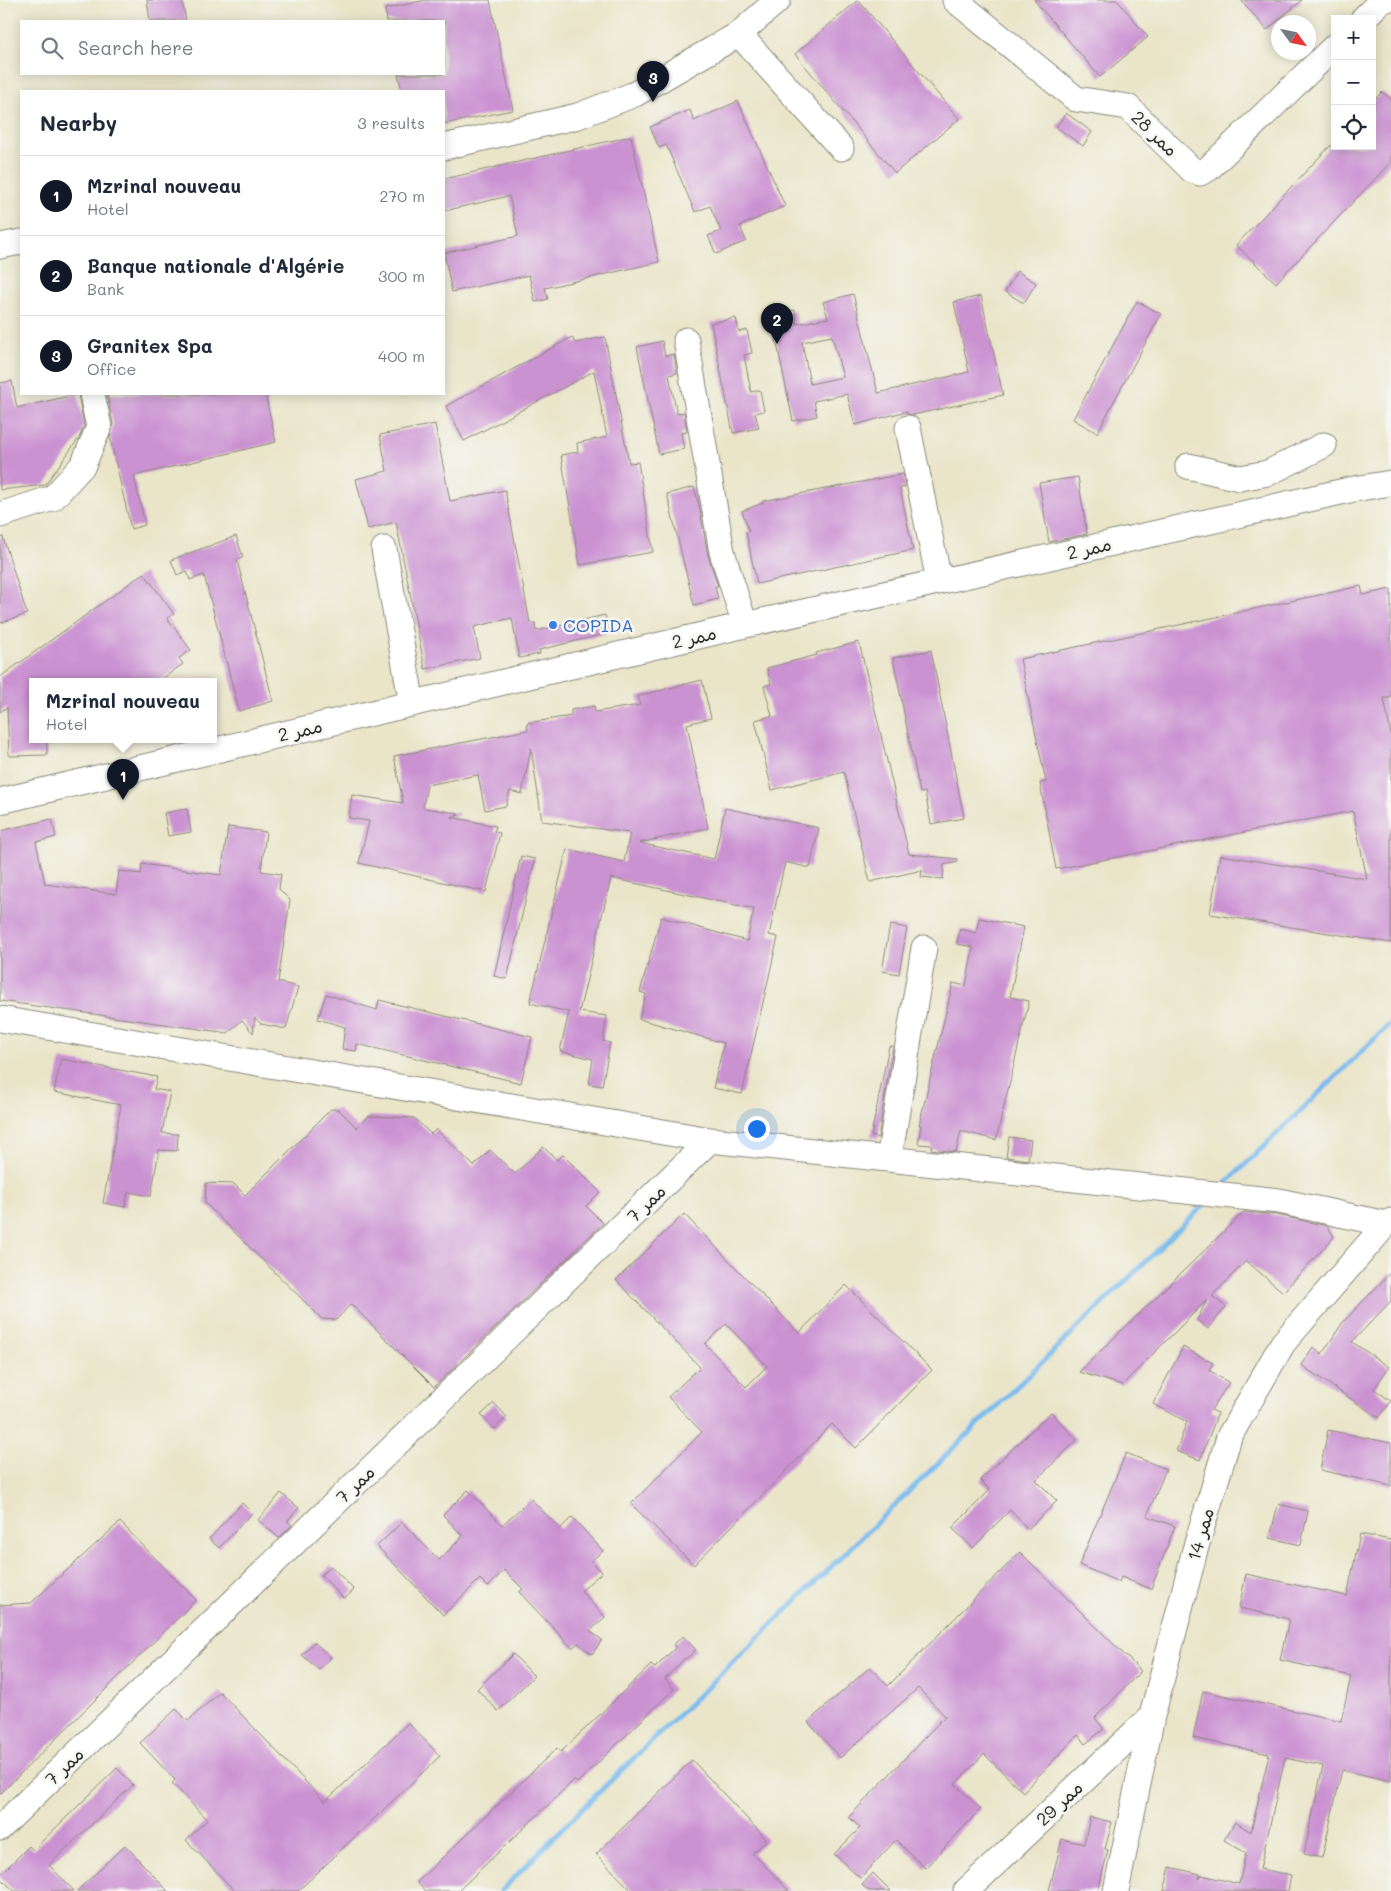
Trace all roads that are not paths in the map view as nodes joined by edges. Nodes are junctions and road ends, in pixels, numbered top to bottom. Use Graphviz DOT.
graph roads {
  1 [pos="778,0"];
  2 [pos="955,0"];
  3 [pos="1385,0"];
  4 [pos="1367,15"];
  5 [pos="739,34"];
  6 [pos="1331,50"];
  7 [pos="445,147"];
  8 [pos="841,148"];
  9 [pos="20,242"];
  10 [pos="0,246"];
  11 [pos="686,340"];
  12 [pos="92,395"];
  13 [pos="908,428"];
  14 [pos="1324,445"];
  15 [pos="1188,466"];
  16 [pos="1268,472"];
  17 [pos="1391,483"];
  18 [pos="1280,506"];
  19 [pos="0,515"];
  20 [pos="384,549"];
  21 [pos="939,581"];
  22 [pos="745,625"];
  23 [pos="412,704"];
  24 [pos="0,801"];
  25 [pos="924,948"];
  26 [pos="0,1019"];
  27 [pos="710,1140"];
  28 [pos="889,1159"];
  29 [pos="1389,1223"];
  30 [pos="1152,1716"];
  31 [pos="0,1828"];
  32 [pos="966,1891"];
  33 [pos="1116,1891"];
  1 -- 5 [label="lane"];
  2 -- 6 [label="lane, ممر 28"];
  3 -- 4 [label="lane"];
  5 -- 7 [label="lane"];
  5 -- 8 [label="lane"];
  9 -- 10 [label="lane"];
  11 -- 22 [label="lane"];
  12 -- 19 [label="lane"];
  13 -- 21 [label="lane"];
  14 -- 16 [label="lane"];
  15 -- 16 [label="lane"];
  16 -- 18 [label="lane"];
  17 -- 18 [label="lane, ممر 2"];
  18 -- 21 [label="lane, ممر 2"];
  20 -- 23 [label="lane"];
  21 -- 22 [label="lane, ممر 2"];
  22 -- 23 [label="lane, ممر 2"];
  23 -- 24 [label="lane, ممر 2"];
  25 -- 28 [label="lane"];
  26 -- 27 [label="lane"];
  27 -- 28 [label="lane"];
  27 -- 31 [label="lane, ممر 7"];
  28 -- 29 [label="lane"];
  29 -- 30 [label="lane, ممر 14"];
  30 -- 32 [label="lane, ممر 29"];
  30 -- 33 [label="lane, ممر 14"];
}
